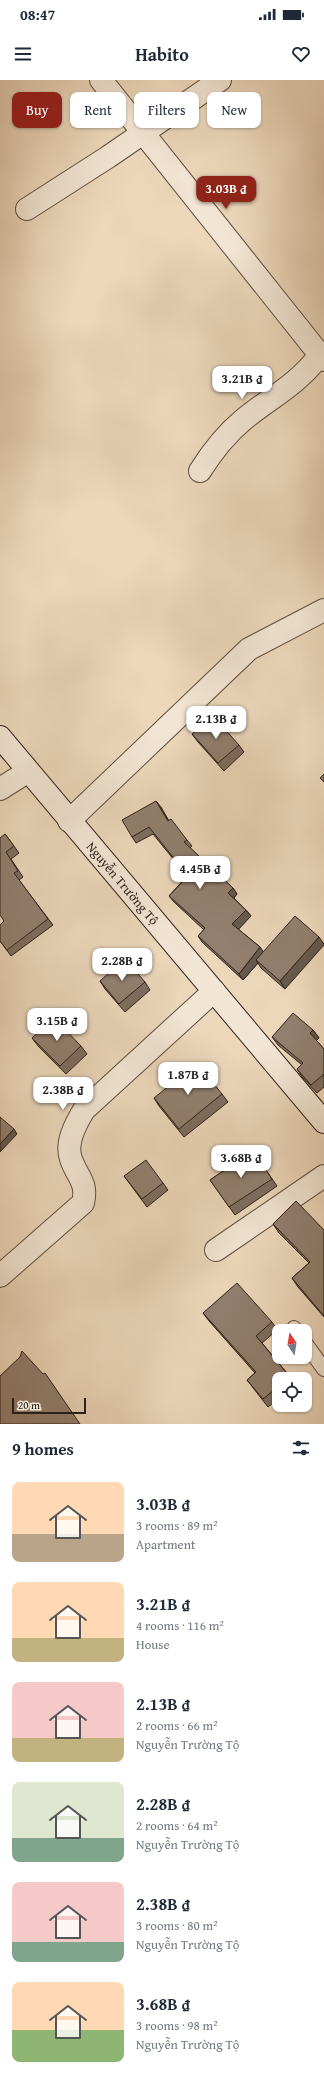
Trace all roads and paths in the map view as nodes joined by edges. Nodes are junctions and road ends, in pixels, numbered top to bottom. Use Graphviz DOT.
graph roads {
  1 [pos="101,80"];
  2 [pos="220,80"];
  3 [pos="143,133"];
  4 [pos="27,210"];
  5 [pos="322,358"];
  6 [pos="200,471"];
  7 [pos="324,610"];
  8 [pos="0,737"];
  9 [pos="28,772"];
  10 [pos="0,789"];
  11 [pos="69,821"];
  12 [pos="214,991"];
  13 [pos="324,1122"];
  14 [pos="324,1176"];
  15 [pos="216,1250"];
  16 [pos="0,1276"];
  17 [pos="312,1353"];
  18 [pos="324,1369"];
  1 -- 3 [label="street"];
  2 -- 3 [label="street"];
  3 -- 4 [label="street"];
  3 -- 5 [label="street"];
  5 -- 6 [label="street"];
  7 -- 11 [label="street"];
  8 -- 9 [label="street, Nguyễn Trường Tộ"];
  9 -- 10 [label="street"];
  9 -- 11 [label="street, Nguyễn Trường Tộ"];
  11 -- 12 [label="street, Nguyễn Trường Tộ"];
  12 -- 13 [label="street, Nguyễn Trường Tộ"];
  12 -- 16 [label="street"];
  14 -- 15 [label="street"];
  17 -- 18 [label="lane"];
}
